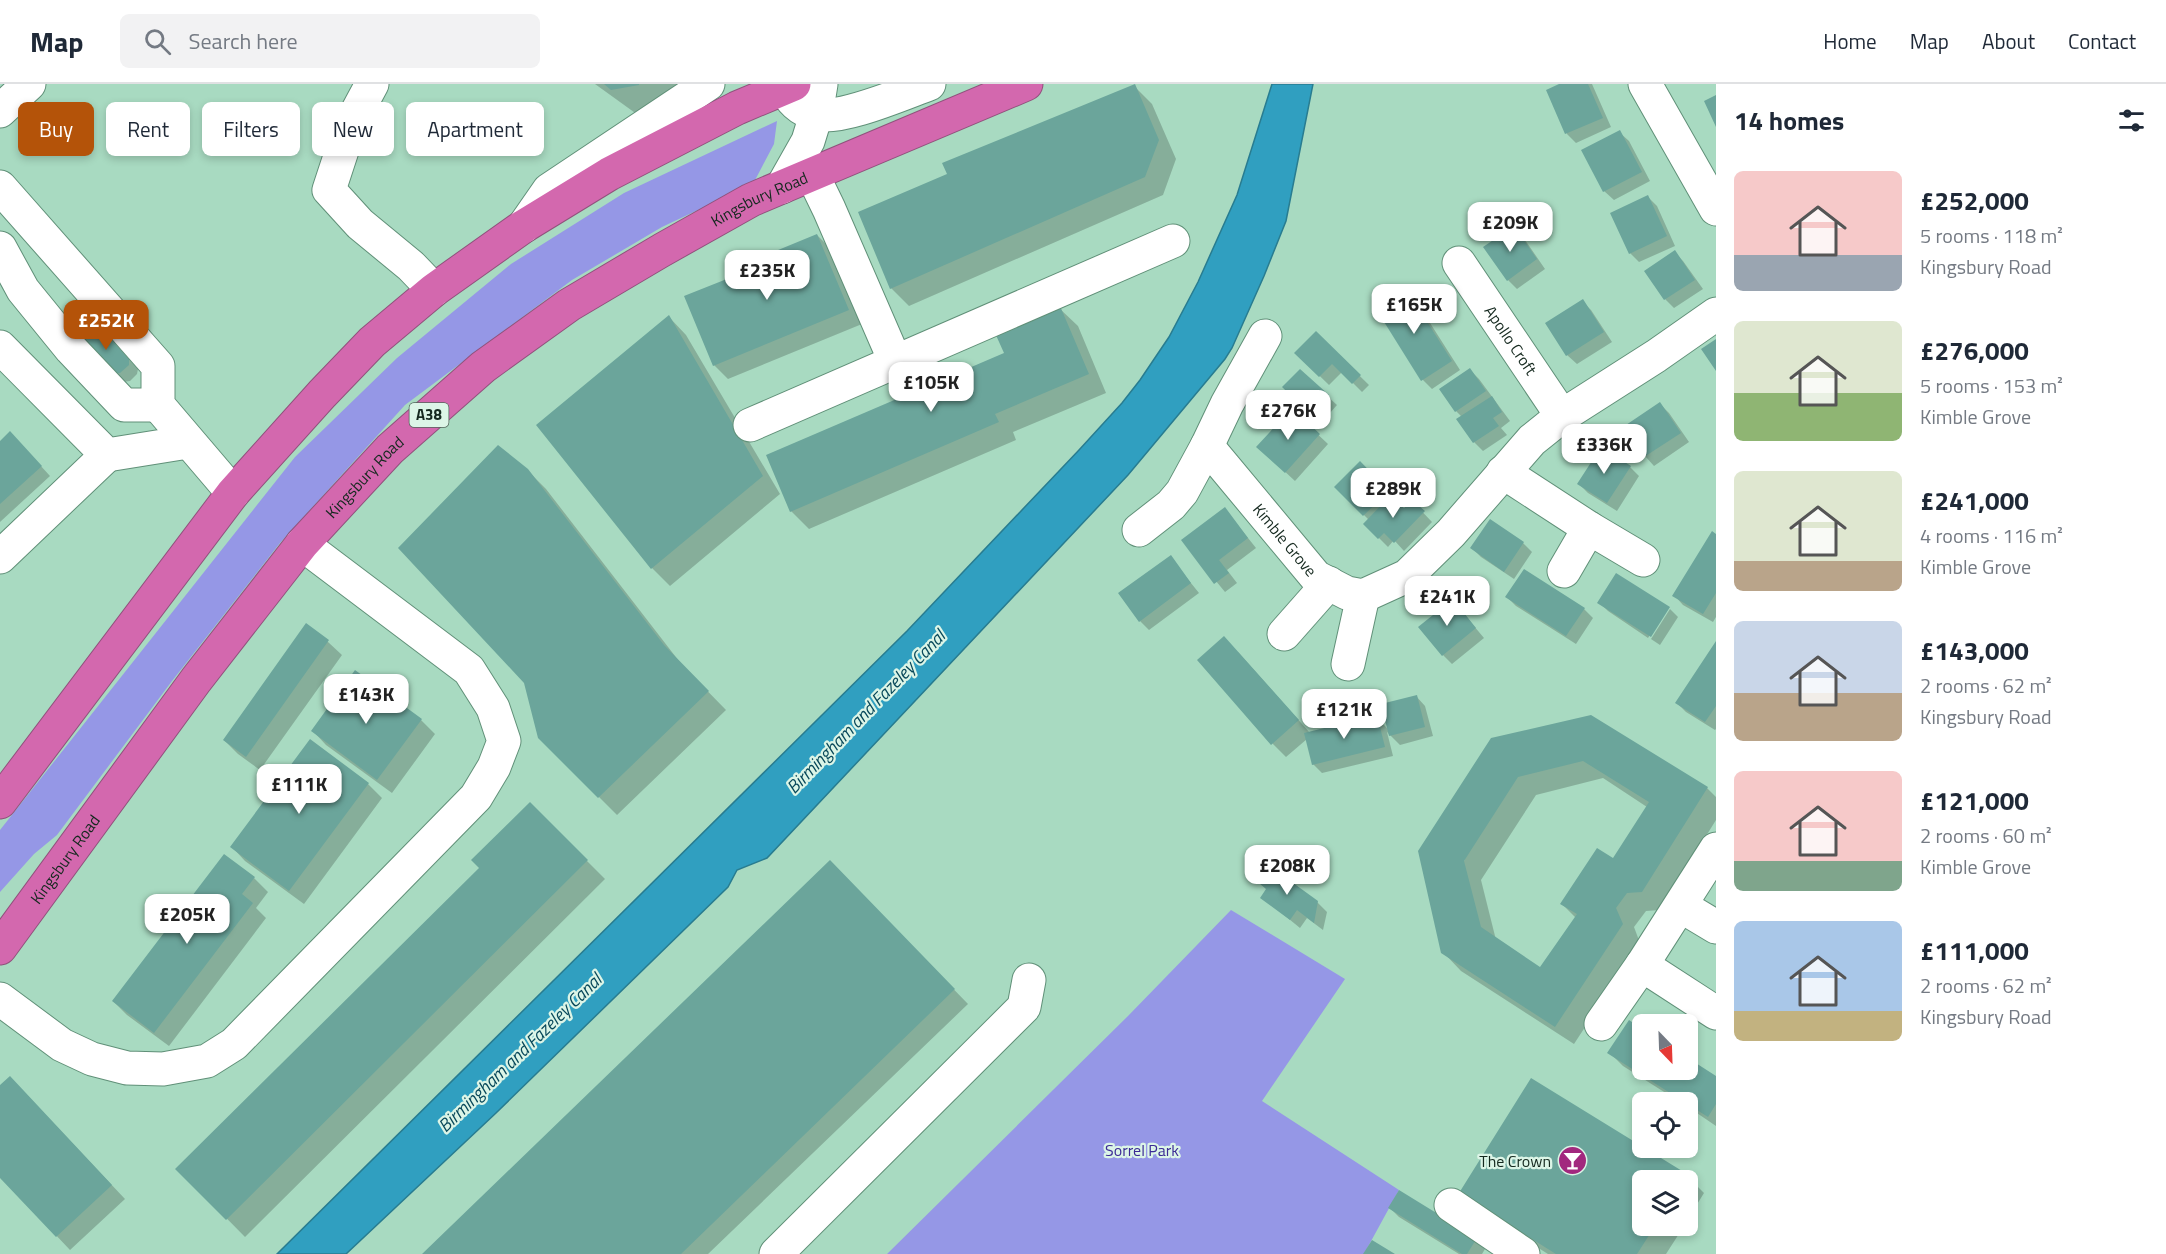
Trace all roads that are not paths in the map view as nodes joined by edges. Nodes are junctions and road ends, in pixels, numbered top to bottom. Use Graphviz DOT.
graph roads {
  1 [pos="29,84"];
  2 [pos="372,84"];
  3 [pos="708,84"];
  4 [pos="929,84"];
  5 [pos="1026,84"];
  6 [pos="1645,84"];
  7 [pos="787,85"];
  8 [pos="819,99"];
  9 [pos="0,111"];
  10 [pos="812,174"];
  11 [pos="0,187"];
  12 [pos="782,188"];
  13 [pos="1716,209"];
  14 [pos="524,226"];
  15 [pos="1173,240"];
  16 [pos="0,248"];
  17 [pos="1459,263"];
  18 [pos="434,290"];
  19 [pos="1716,314"];
  20 [pos="1265,336"];
  21 [pos="0,347"];
  22 [pos="895,361"];
  23 [pos="158,405"];
  24 [pos="1562,416"];
  25 [pos="750,425"];
  26 [pos="188,442"];
  27 [pos="1208,446"];
  28 [pos="107,455"];
  29 [pos="1503,472"];
  30 [pos="233,494"];
  31 [pos="1589,528"];
  32 [pos="1139,530"];
  33 [pos="302,544"];
  34 [pos="0,557"];
  35 [pos="1643,560"];
  36 [pos="1564,571"];
  37 [pos="1329,583"];
  38 [pos="1363,596"];
  39 [pos="1284,634"];
  40 [pos="1348,664"];
  41 [pos="0,802"];
  42 [pos="1716,849"];
  43 [pos="1681,906"];
  44 [pos="1716,927"];
  45 [pos="0,948"];
  46 [pos="1642,965"];
  47 [pos="1029,980"];
  48 [pos="0,999"];
  49 [pos="1716,1013"];
  50 [pos="1601,1024"];
  51 [pos="1451,1205"];
  52 [pos="776,1254"];
  53 [pos="1523,1254"];
  1 -- 9 [label="street"];
  2 -- 18 [label="street"];
  3 -- 14 [label="street"];
  4 -- 8 [label="street"];
  5 -- 10 [label="highway, Kingsbury Road / A38"];
  6 -- 13 [label="street"];
  7 -- 8 [label="street"];
  7 -- 14 [label="highway"];
  8 -- 12 [label="street"];
  10 -- 12 [label="highway, Kingsbury Road / A38"];
  10 -- 22 [label="street"];
  11 -- 23 [label="street"];
  12 -- 33 [label="highway, Kingsbury Road / A38"];
  14 -- 18 [label="highway"];
  15 -- 22 [label="street"];
  16 -- 23 [label="street"];
  17 -- 24 [label="street, Apollo Croft"];
  18 -- 30 [label="highway"];
  19 -- 24 [label="street"];
  20 -- 27 [label="street"];
  21 -- 28 [label="street"];
  22 -- 25 [label="street"];
  23 -- 26 [label="street"];
  24 -- 29 [label="street"];
  26 -- 28 [label="street"];
  26 -- 30 [label="street"];
  27 -- 32 [label="street"];
  27 -- 37 [label="street, Kimble Grove"];
  28 -- 34 [label="street"];
  29 -- 31 [label="street"];
  29 -- 38 [label="street"];
  30 -- 41 [label="highway"];
  31 -- 35 [label="street"];
  31 -- 36 [label="street"];
  33 -- 45 [label="highway, Kingsbury Road / A38"];
  33 -- 48 [label="street"];
  37 -- 38 [label="street, Kimble Grove"];
  37 -- 39 [label="street"];
  38 -- 40 [label="street"];
  42 -- 43 [label="street"];
  43 -- 44 [label="street"];
  43 -- 46 [label="street"];
  46 -- 49 [label="street"];
  46 -- 50 [label="street"];
  47 -- 52 [label="street"];
  51 -- 53 [label="street"];
}
